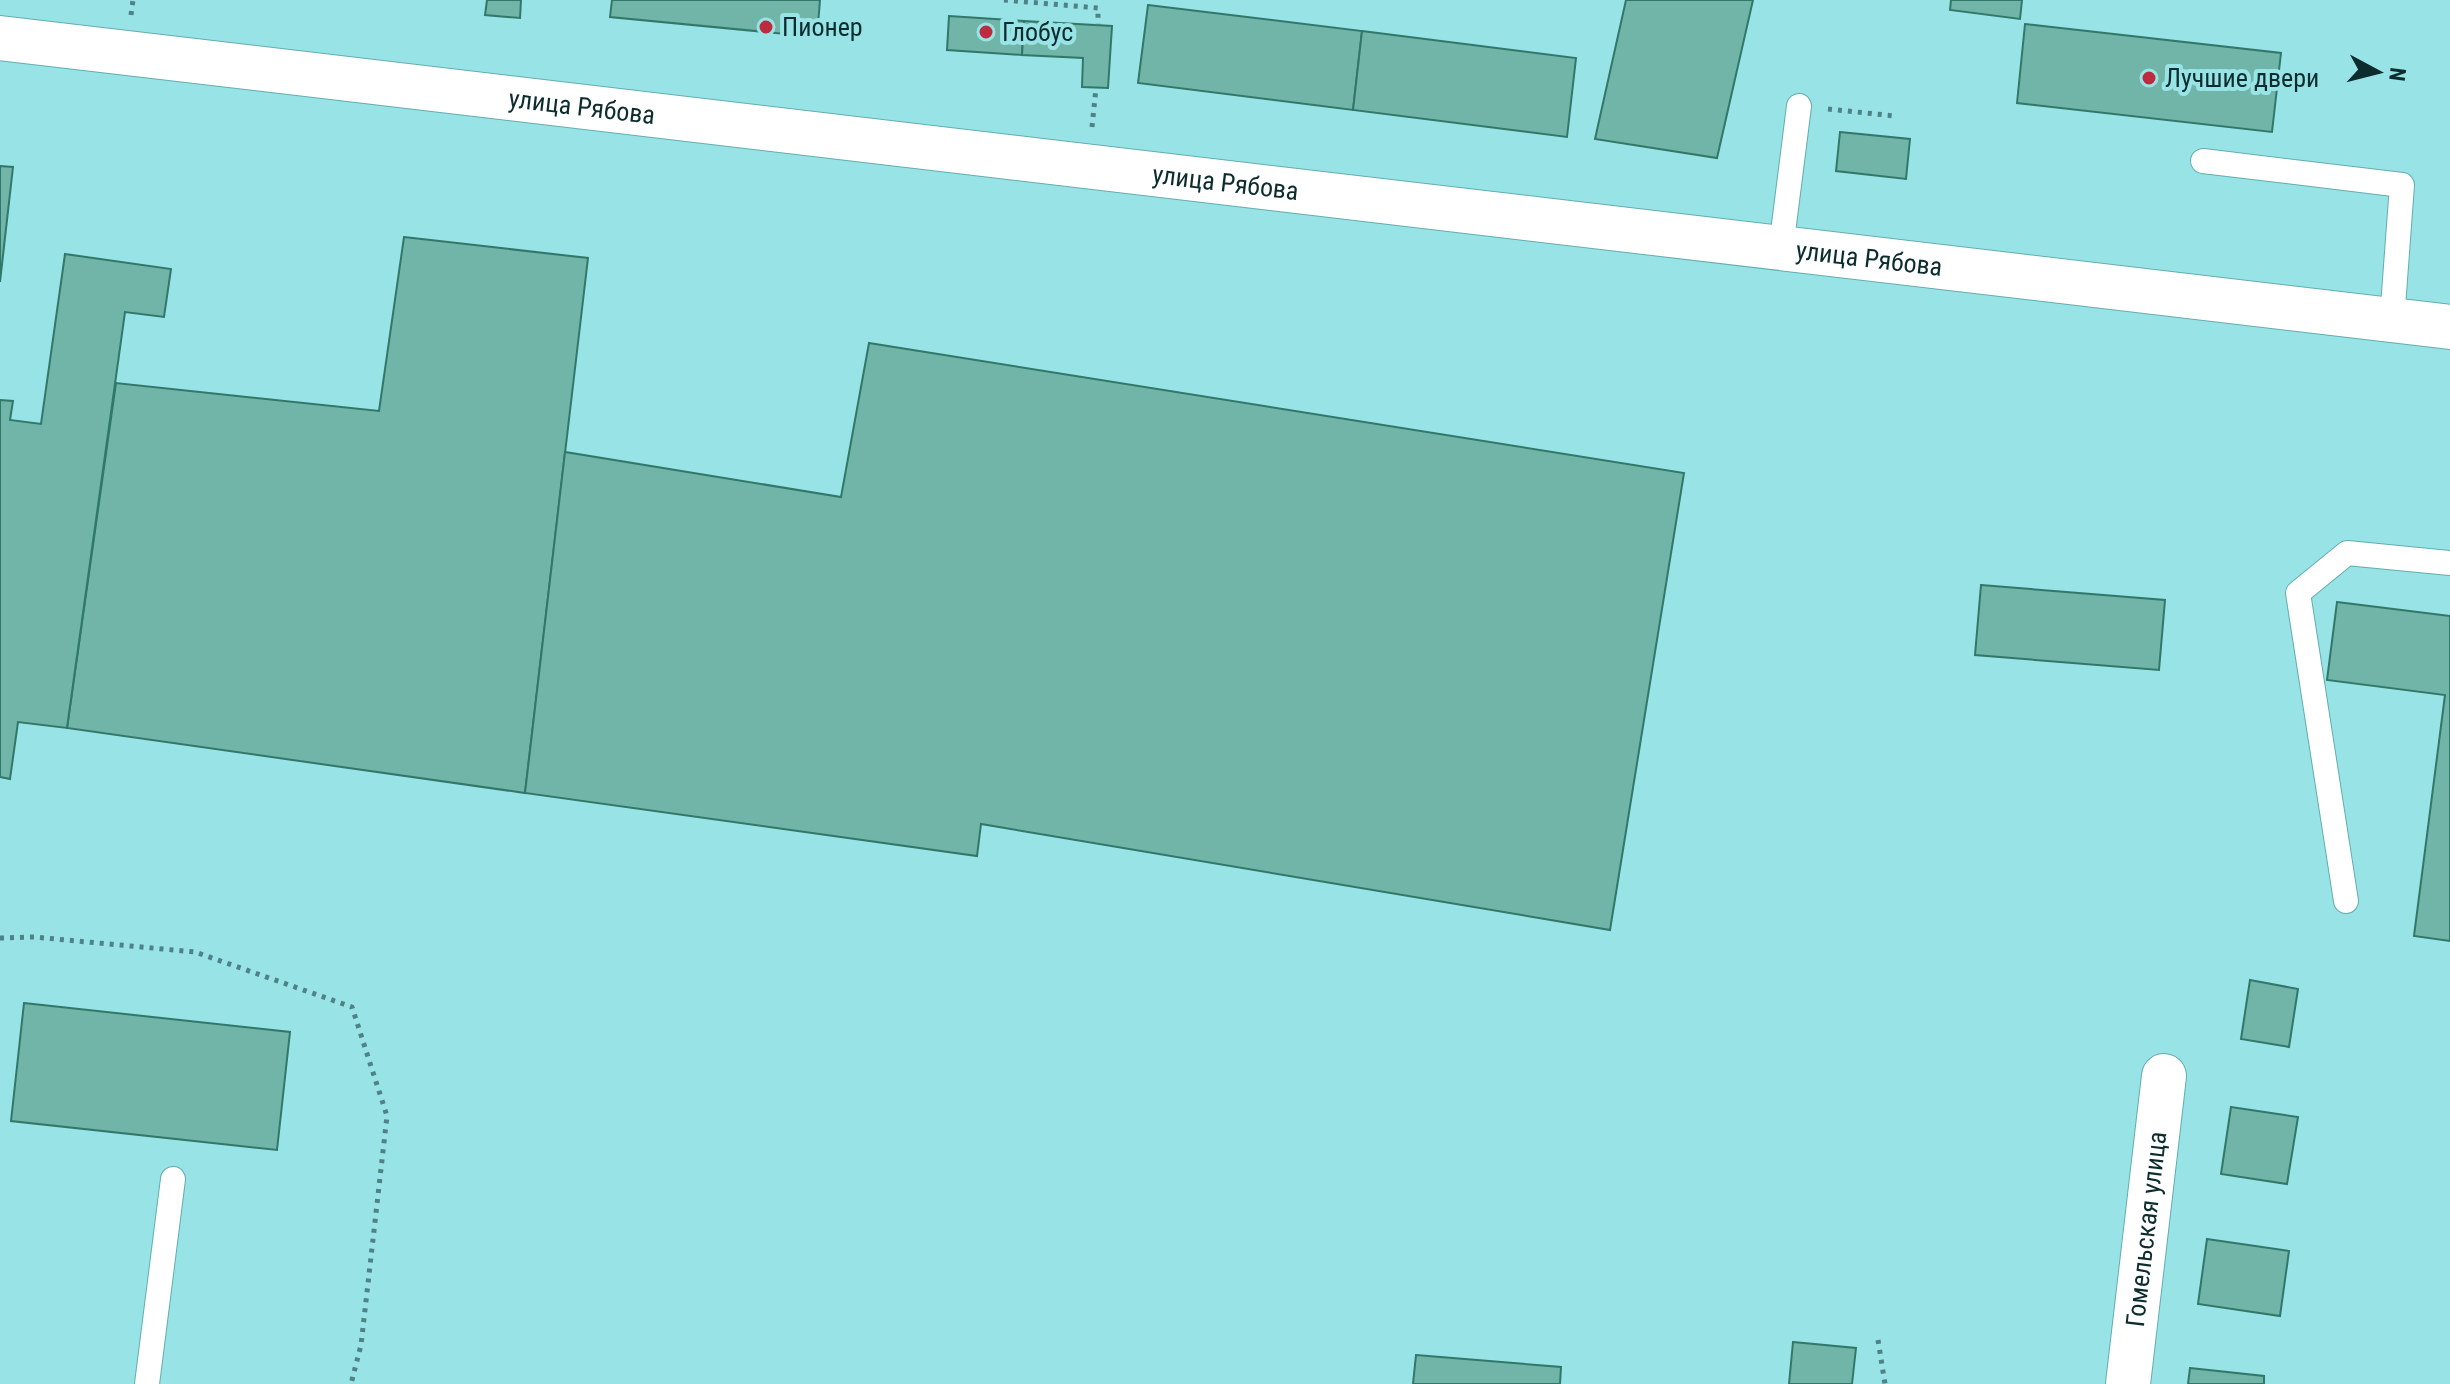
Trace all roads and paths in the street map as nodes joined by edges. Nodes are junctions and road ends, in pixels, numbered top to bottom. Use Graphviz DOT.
graph roads {
  1 [pos="1004,0"];
  2 [pos="1098,25"];
  3 [pos="0,38"];
  4 [pos="1799,106"];
  5 [pos="1895,116"];
  6 [pos="2203,161"];
  7 [pos="1781,248"];
  8 [pos="2392,320"];
  9 [pos="2450,327"];
  10 [pos="2450,563"];
  11 [pos="2346,901"];
  12 [pos="0,938"];
  13 [pos="2164,1076"];
  14 [pos="173,1179"];
  15 [pos="1878,1340"];
  16 [pos="147,1384"];
  17 [pos="351,1384"];
  18 [pos="1885,1384"];
  19 [pos="2128,1384"];
  1 -- 2 [label="path"];
  3 -- 7 [label="street, улица Рябова"];
  4 -- 5 [label="path"];
  4 -- 7 [label="lane"];
  6 -- 8 [label="lane"];
  7 -- 8 [label="street, улица Рябова"];
  8 -- 9 [label="street, улица Рябова"];
  10 -- 11 [label="lane"];
  12 -- 17 [label="path"];
  13 -- 19 [label="street, Гомельская улица"];
  14 -- 16 [label="lane"];
  15 -- 18 [label="path"];
}
